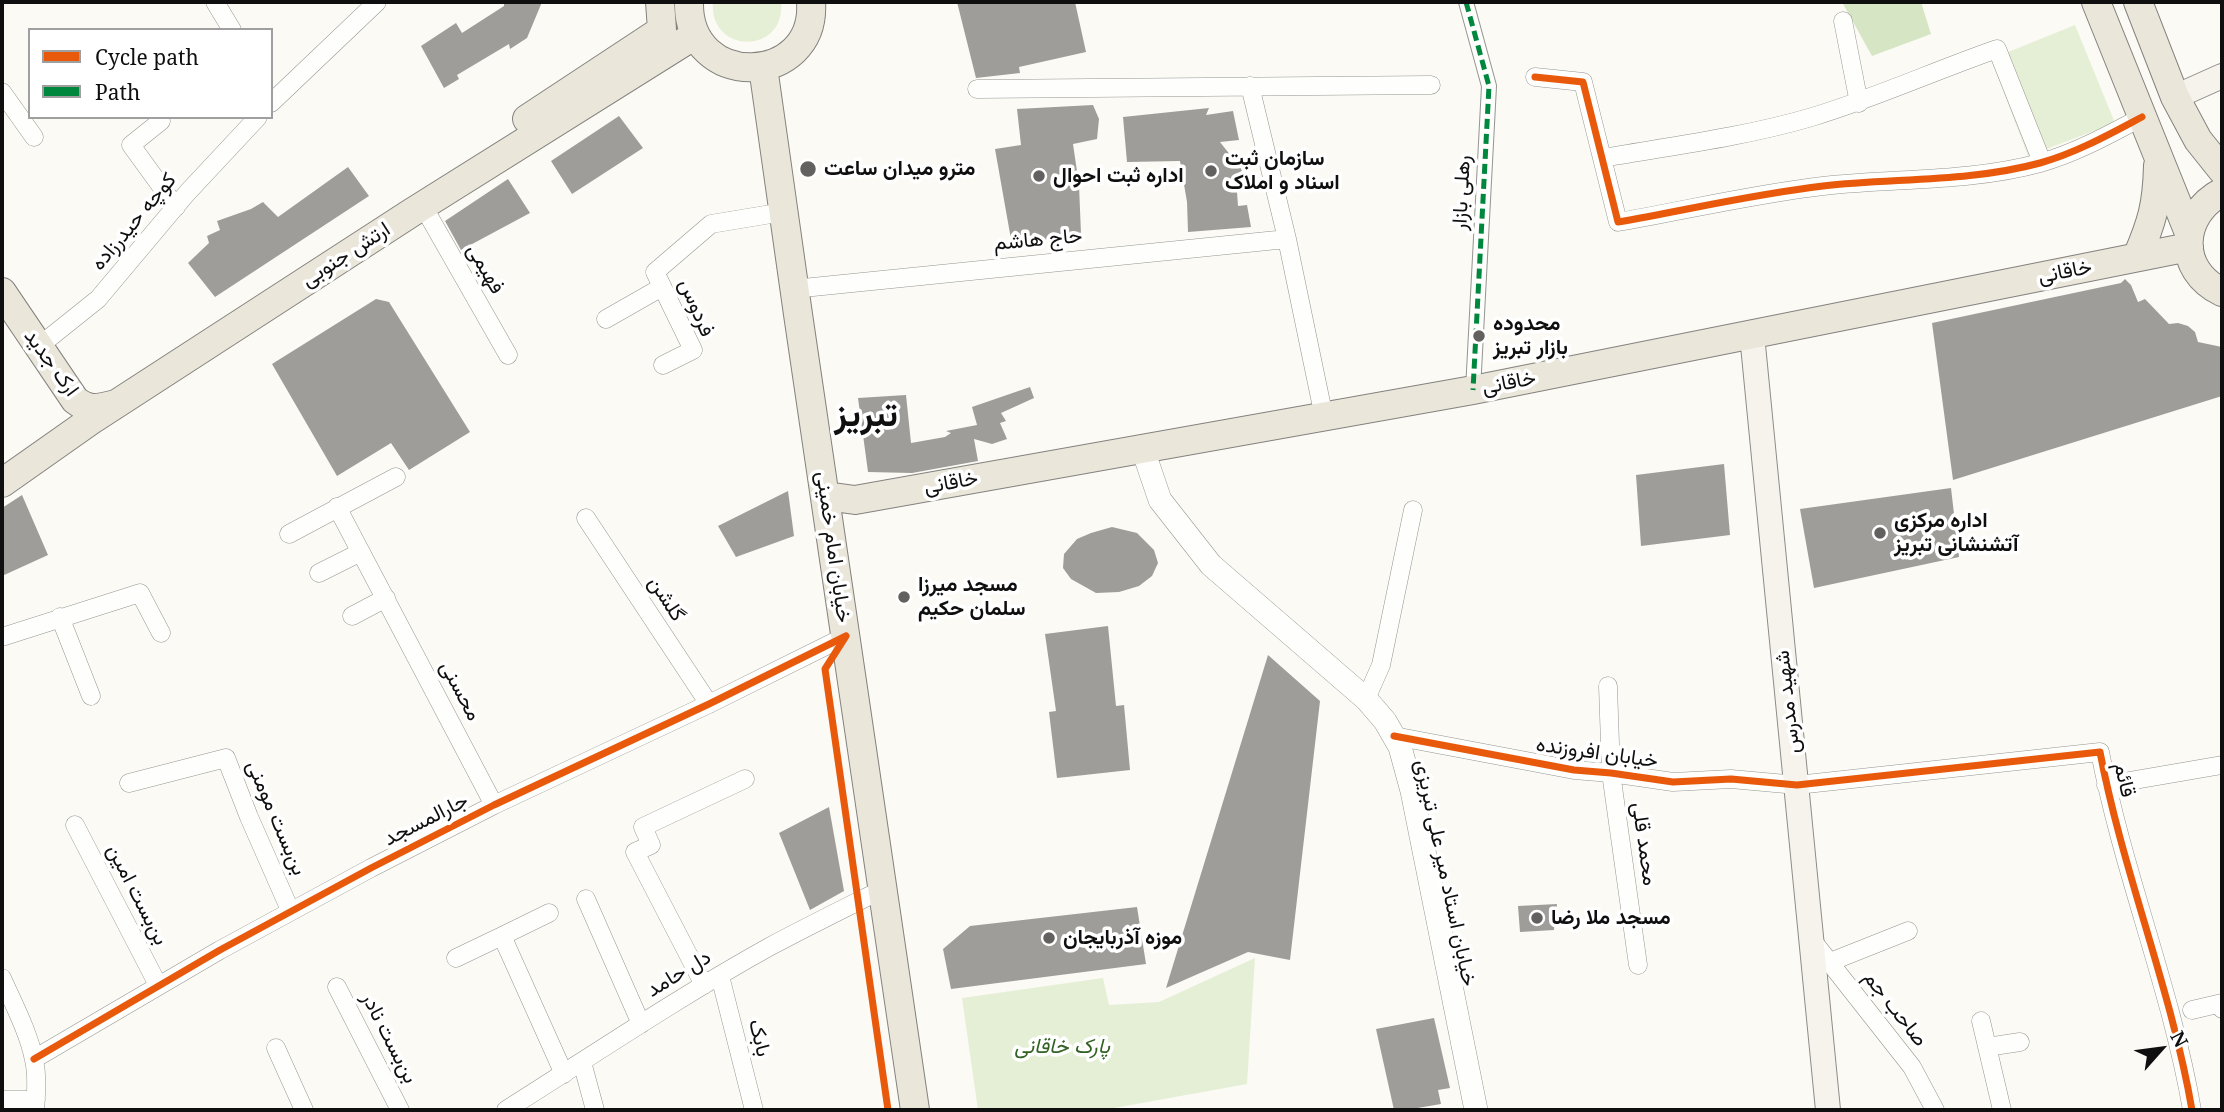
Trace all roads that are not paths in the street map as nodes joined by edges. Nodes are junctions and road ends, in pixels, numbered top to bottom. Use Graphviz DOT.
graph roads {
  1 [pos="215,2"];
  2 [pos="377,2"];
  3 [pos="660,2"];
  4 [pos="689,2"];
  5 [pos="811,2"];
  6 [pos="1466,2"];
  7 [pos="2096,2"];
  8 [pos="2137,2"];
  9 [pos="1843,21"];
  10 [pos="231,28"];
  11 [pos="695,35"];
  12 [pos="763,67"];
  13 [pos="2222,76"];
  14 [pos="1535,77"];
  15 [pos="1431,85"];
  16 [pos="1250,86"];
  17 [pos="977,89"];
  18 [pos="2,92"];
  19 [pos="2175,97"];
  20 [pos="273,98"];
  21 [pos="1859,103"];
  22 [pos="2143,117"];
  23 [pos="256,119"];
  24 [pos="161,121"];
  25 [pos="34,137"];
  26 [pos="2158,156"];
  27 [pos="1602,158"];
  28 [pos="2042,162"];
  29 [pos="491,164"];
  30 [pos="2222,170"];
  31 [pos="2222,192"];
  32 [pos="423,206"];
  33 [pos="176,207"];
  34 [pos="783,212"];
  35 [pos="1287,239"];
  36 [pos="2189,240"];
  37 [pos="2137,257"];
  38 [pos="662,286"];
  39 [pos="793,289"];
  40 [pos="2,292"];
  41 [pos="2221,293"];
  42 [pos="606,319"];
  43 [pos="1752,335"];
  44 [pos="38,347"];
  45 [pos="508,355"];
  46 [pos="663,365"];
  47 [pos="1473,390"];
  48 [pos="75,400"];
  49 [pos="116,404"];
  50 [pos="1324,417"];
  51 [pos="1143,450"];
  52 [pos="2,467"];
  53 [pos="396,477"];
  54 [pos="2,483"];
  55 [pos="826,496"];
  56 [pos="337,507"];
  57 [pos="1413,510"];
  58 [pos="586,518"];
  59 [pos="289,534"];
  60 [pos="361,552"];
  61 [pos="319,573"];
  62 [pos="386,598"];
  63 [pos="352,615"];
  64 [pos="60,617"];
  65 [pos="160,632"];
  66 [pos="846,636"];
  67 [pos="2,637"];
  68 [pos="1608,686"];
  69 [pos="91,696"];
  70 [pos="1366,699"];
  71 [pos="709,704"];
  72 [pos="1394,737"];
  73 [pos="2222,765"];
  74 [pos="1611,772"];
  75 [pos="745,779"];
  76 [pos="129,783"];
  77 [pos="1797,785"];
  78 [pos="2106,785"];
  79 [pos="494,805"];
  80 [pos="75,825"];
  81 [pos="883,890"];
  82 [pos="586,900"];
  83 [pos="290,910"];
  84 [pos="549,913"];
  85 [pos="1908,931"];
  86 [pos="502,936"];
  87 [pos="1812,940"];
  88 [pos="456,958"];
  89 [pos="1830,962"];
  90 [pos="1638,965"];
  91 [pos="2,978"];
  92 [pos="712,981"];
  93 [pos="158,985"];
  94 [pos="337,987"];
  95 [pos="2222,1009"];
  96 [pos="2192,1010"];
  97 [pos="1981,1021"];
  98 [pos="641,1024"];
  99 [pos="2020,1042"];
  100 [pos="1987,1047"];
  101 [pos="276,1048"];
  102 [pos="34,1059"];
  103 [pos="582,1062"];
  104 [pos="564,1074"];
  105 [pos="2,1100"];
  106 [pos="35,1105"];
  107 [pos="304,1110"];
  108 [pos="400,1110"];
  109 [pos="506,1110"];
  110 [pos="595,1110"];
  111 [pos="754,1110"];
  112 [pos="915,1110"];
  113 [pos="1476,1110"];
  114 [pos="1828,1110"];
  115 [pos="1935,1110"];
  116 [pos="2002,1110"];
  117 [pos="2192,1110"];
  1 -- 10 [label="street"];
  2 -- 20 [label="street"];
  3 -- 29 [label="main road"];
  4 -- 11 [label="main road"];
  5 -- 12 [label="main road"];
  6 -- 47 [label="street, رهلی بازار"];
  7 -- 22 [label="main road"];
  8 -- 19 [label="main road"];
  9 -- 21 [label="street"];
  11 -- 12 [label="main road"];
  11 -- 29 [label="main road, ارتش جنوبی"];
  12 -- 34 [label="main road, خیابان امام خمینی"];
  13 -- 19 [label="main road"];
  14 -- 27 [label="street"];
  15 -- 16 [label="street"];
  16 -- 17 [label="street"];
  16 -- 35 [label="street"];
  18 -- 25 [label="street"];
  19 -- 30 [label="main road"];
  21 -- 27 [label="street"];
  21 -- 28 [label="street"];
  22 -- 26 [label="main road"];
  22 -- 28 [label="street"];
  23 -- 33 [label="street, کوچه حیدرزاده"];
  24 -- 33 [label="street"];
  26 -- 36 [label="main road"];
  26 -- 37 [label="main road"];
  27 -- 28 [label="street"];
  29 -- 32 [label="main road, ارتش جنوبی"];
  31 -- 36 [label="main road"];
  32 -- 45 [label="street, فهیمی"];
  32 -- 49 [label="main road, ارتش جنوبی"];
  33 -- 44 [label="street, کوچه حیدرزاده"];
  34 -- 38 [label="street, فردوس"];
  34 -- 39 [label="main road, خیابان امام خمینی"];
  35 -- 39 [label="street, حاج هاشم"];
  35 -- 50 [label="street"];
  36 -- 37 [label="main road, خاقانی"];
  36 -- 41 [label="main road"];
  37 -- 43 [label="main road, خاقانی"];
  38 -- 42 [label="street"];
  38 -- 46 [label="street, فردوس"];
  39 -- 55 [label="main road, خیابان امام خمینی"];
  40 -- 44 [label="main road, ارک جدید"];
  43 -- 47 [label="main road, خاقانی"];
  43 -- 77 [label="main road, شهید مدرس"];
  44 -- 48 [label="main road, ارک جدید"];
  47 -- 50 [label="main road, خاقانی"];
  48 -- 49 [label="main road, ارک جدید"];
  48 -- 52 [label="main road"];
  49 -- 54 [label="main road, ارتش جنوبی"];
  50 -- 51 [label="main road, خاقانی"];
  51 -- 55 [label="main road, خاقانی"];
  51 -- 70 [label="street, خیابان استاد میر علی تبریزی"];
  53 -- 56 [label="street"];
  55 -- 66 [label="main road, خیابان امام خمینی"];
  56 -- 59 [label="street"];
  56 -- 60 [label="street, محسنی"];
  57 -- 70 [label="street"];
  58 -- 71 [label="street, گلشن"];
  60 -- 61 [label="street"];
  60 -- 62 [label="street, محسنی"];
  62 -- 63 [label="street"];
  62 -- 79 [label="street, محسنی"];
  64 -- 65 [label="street"];
  64 -- 67 [label="street"];
  64 -- 69 [label="street"];
  66 -- 71 [label="street, جارالمسجد"];
  66 -- 81 [label="main road, خیابان امام خمینی"];
  68 -- 74 [label="street, محمد قلی"];
  70 -- 72 [label="street, خیابان استاد میر علی تبریزی"];
  71 -- 79 [label="street, جارالمسجد"];
  72 -- 74 [label="street, خیابان افروزنده"];
  72 -- 113 [label="street, خیابان استاد میر علی تبریزی"];
  73 -- 78 [label="street"];
  74 -- 77 [label="street, خیابان افروزنده"];
  74 -- 90 [label="street, محمد قلی"];
  75 -- 92 [label="street, بابک"];
  76 -- 83 [label="street, بن‌بست مومنی"];
  77 -- 78 [label="street, قائم"];
  77 -- 87 [label="main road, شهید مدرس"];
  78 -- 117 [label="street, قائم"];
  79 -- 83 [label="street, جارالمسجد"];
  80 -- 93 [label="street, بن‌بست امین"];
  81 -- 92 [label="street, دل حامد"];
  81 -- 112 [label="main road, خیابان امام خمینی"];
  82 -- 98 [label="street"];
  83 -- 93 [label="street, جارالمسجد"];
  84 -- 86 [label="street"];
  85 -- 89 [label="street"];
  86 -- 88 [label="street"];
  86 -- 104 [label="street"];
  87 -- 89 [label="street, صاحب جم"];
  87 -- 114 [label="main road, شهید مدرس"];
  89 -- 115 [label="street, صاحب جم"];
  91 -- 102 [label="street"];
  92 -- 98 [label="street, دل حامد"];
  92 -- 111 [label="street, بابک"];
  93 -- 102 [label="street, جارالمسجد"];
  94 -- 108 [label="street, بن‌بست نادر"];
  95 -- 96 [label="street"];
  97 -- 100 [label="street"];
  98 -- 103 [label="street, دل حامد"];
  99 -- 100 [label="street"];
  100 -- 116 [label="street"];
  101 -- 107 [label="street"];
  102 -- 106 [label="street"];
  103 -- 104 [label="street, دل حامد"];
  103 -- 110 [label="street"];
  104 -- 109 [label="street, دل حامد"];
  105 -- 106 [label="street"];
}
